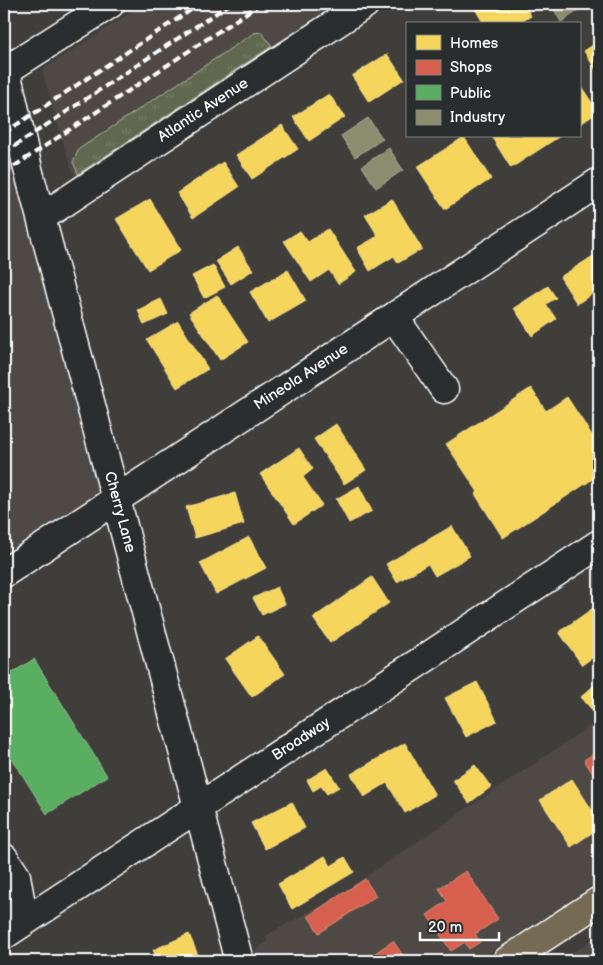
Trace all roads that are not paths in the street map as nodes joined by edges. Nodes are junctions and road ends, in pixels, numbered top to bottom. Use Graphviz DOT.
graph roads {
  1 [pos="110,4"];
  2 [pos="365,4"];
  3 [pos="5,67"];
  4 [pos="599,182"];
  5 [pos="42,217"];
  6 [pos="394,316"];
  7 [pos="444,389"];
  8 [pos="116,498"];
  9 [pos="599,544"];
  10 [pos="4,573"];
  11 [pos="199,807"];
  12 [pos="4,858"];
  13 [pos="599,901"];
  14 [pos="10,925"];
  15 [pos="239,961"];
  16 [pos="507,961"];
  1 -- 3 [label="street"];
  2 -- 5 [label="street, Atlantic Avenue"];
  3 -- 5 [label="street, Cherry Lane"];
  4 -- 6 [label="street, Mineola Avenue"];
  5 -- 8 [label="street, Cherry Lane"];
  6 -- 7 [label="street"];
  6 -- 8 [label="street, Mineola Avenue"];
  8 -- 10 [label="street, Mineola Avenue"];
  8 -- 11 [label="street, Cherry Lane"];
  9 -- 11 [label="street, Broadway"];
  11 -- 14 [label="street, Broadway"];
  11 -- 15 [label="street, Cherry Lane"];
  12 -- 14 [label="street"];
  13 -- 16 [label="main road"];
}
